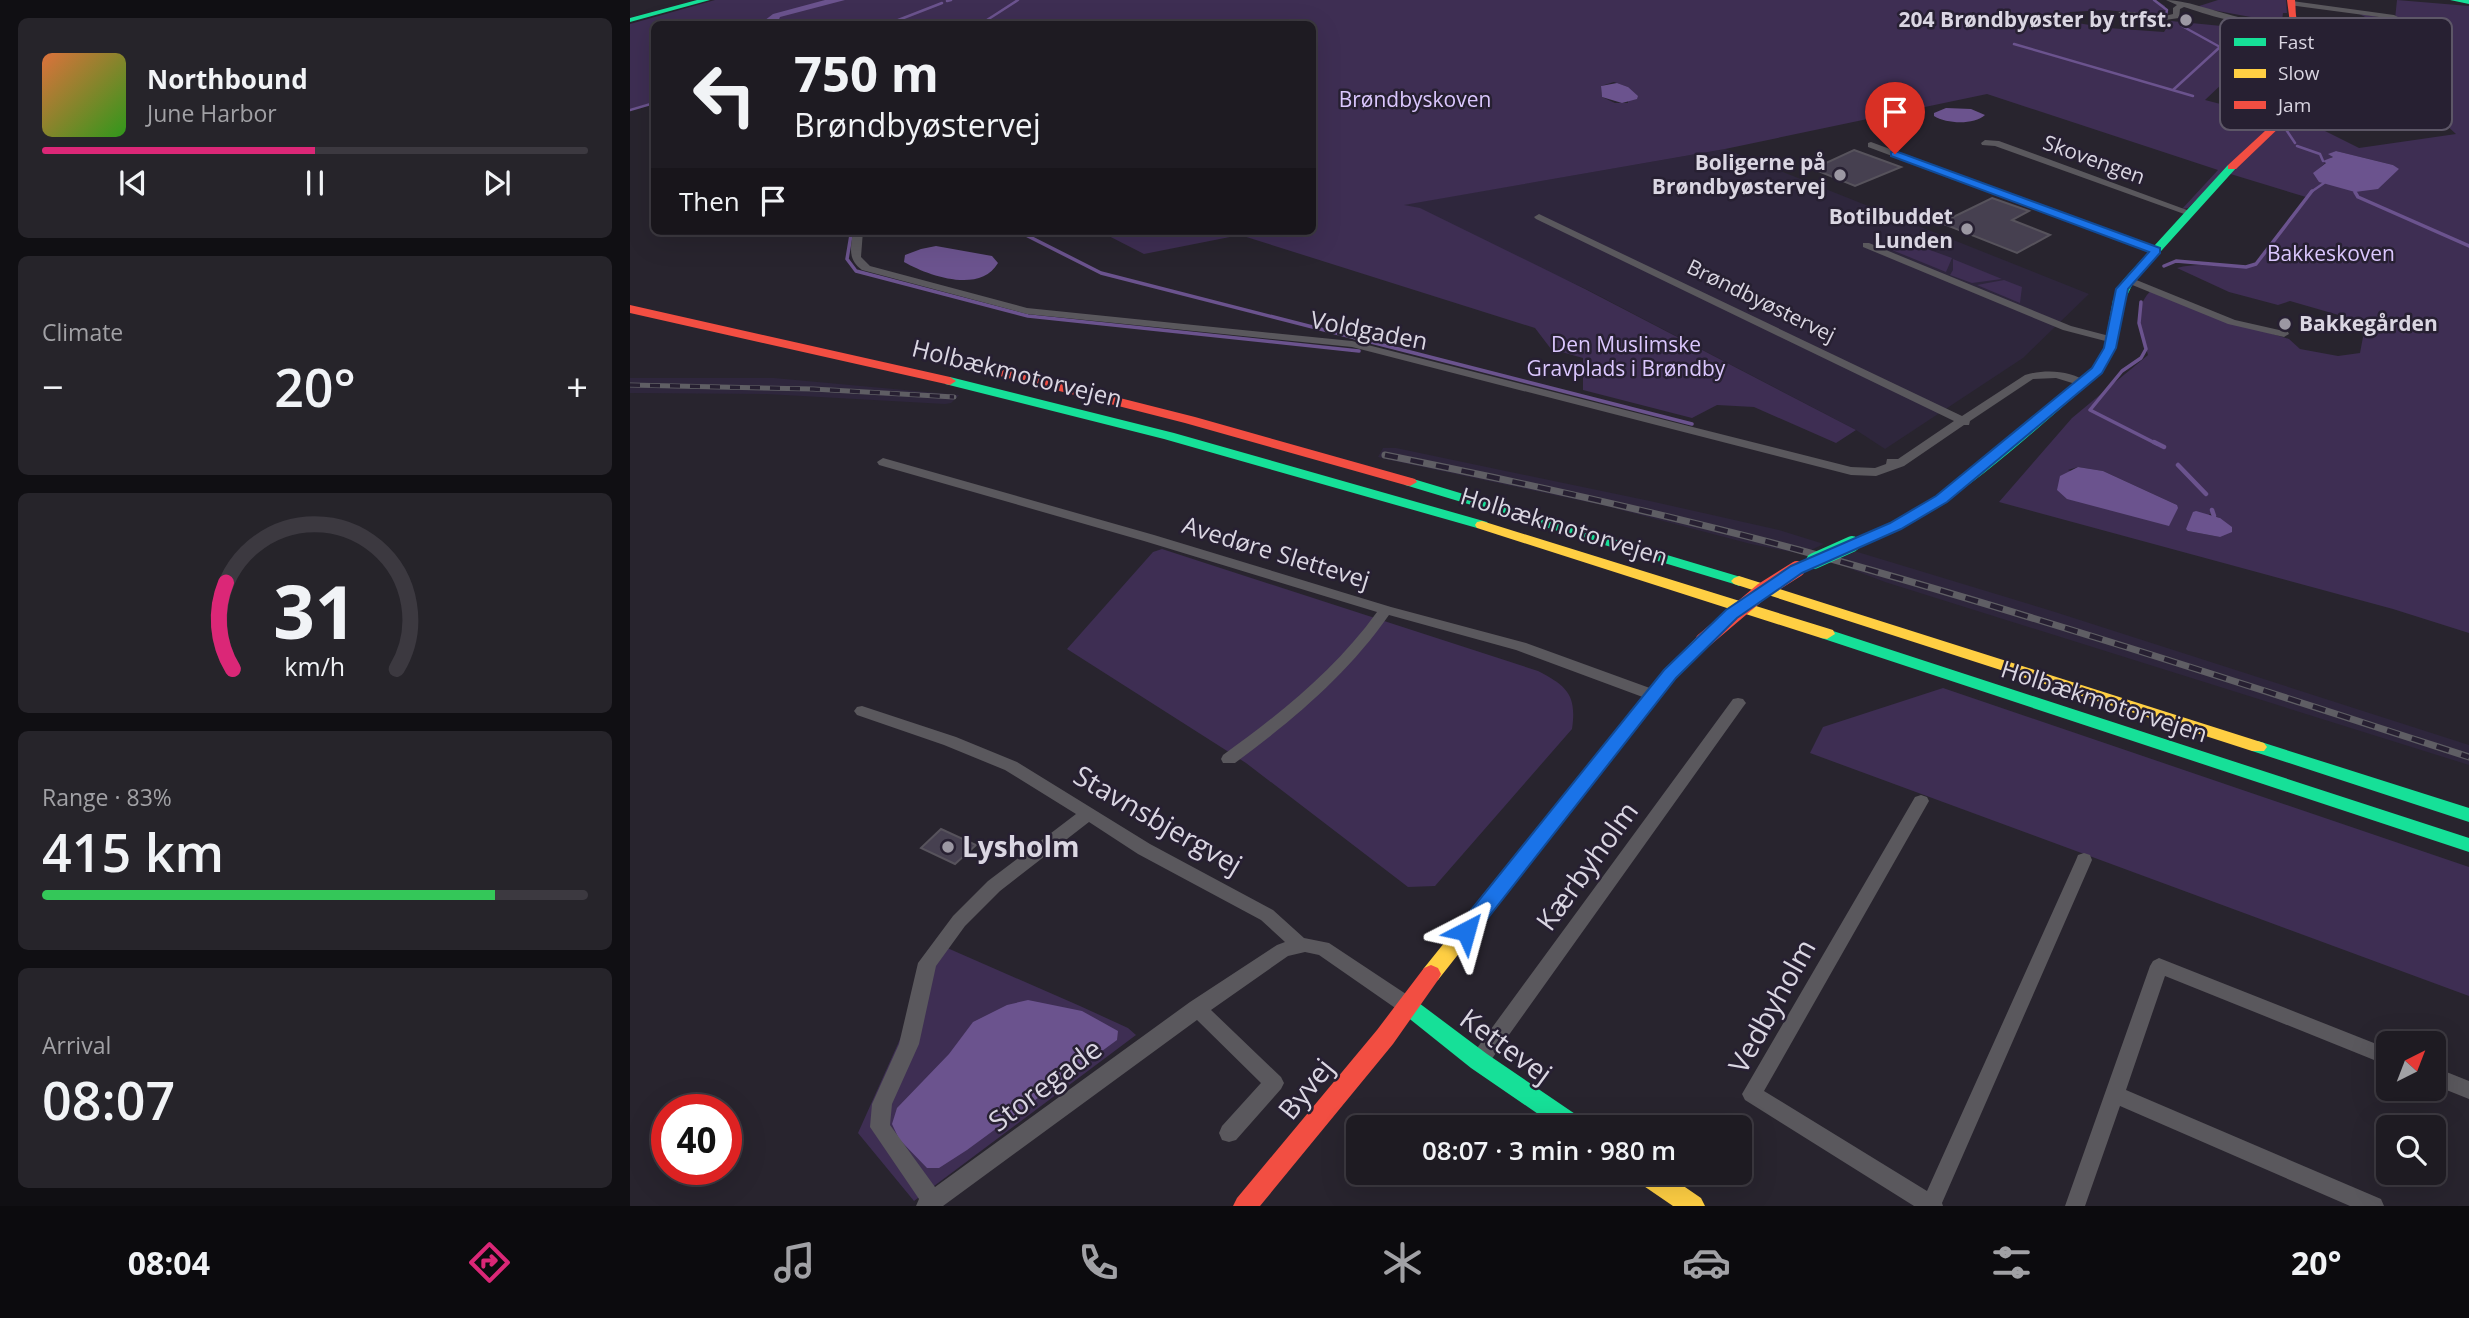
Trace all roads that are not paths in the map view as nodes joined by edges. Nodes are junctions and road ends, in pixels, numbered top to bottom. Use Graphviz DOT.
graph roads {
  1 [pos="660,0"];
  2 [pos="671,0"];
  3 [pos="692,0"];
  4 [pos="706,0"];
  5 [pos="2170,0"];
  6 [pos="2454,0"];
  7 [pos="2292,2"];
  8 [pos="2469,2"];
  9 [pos="2183,5"];
  10 [pos="2122,13"];
  11 [pos="630,14"];
  12 [pos="2394,17"];
  13 [pos="2241,18"];
  14 [pos="2270,130"];
  15 [pos="1985,143"];
  16 [pos="1871,145"];
  17 [pos="2190,213"];
  18 [pos="1539,217"];
  19 [pos="858,235"];
  20 [pos="1867,245"];
  21 [pos="2156,251"];
  22 [pos="2129,280"];
  23 [pos="634,310"];
  24 [pos="2284,334"];
  25 [pos="2113,340"];
  26 [pos="991,370"];
  27 [pos="2082,383"];
  28 [pos="1965,422"];
  29 [pos="883,462"];
  30 [pos="1386,610"];
  31 [pos="1653,695"];
  32 [pos="1738,703"];
  33 [pos="862,711"];
  34 [pos="1229,759"];
  35 [pos="1921,801"];
  36 [pos="1088,814"];
  37 [pos="2469,815"];
  38 [pos="2469,845"];
  39 [pos="2084,860"];
  40 [pos="1300,945"];
  41 [pos="1408,1006"];
  42 [pos="1197,1008"];
  43 [pos="2376,1053"];
  44 [pos="1479,1061"];
  45 [pos="2446,1081"];
  46 [pos="2469,1090"];
  47 [pos="2114,1094"];
  48 [pos="1558,1115"];
  49 [pos="1229,1133"];
  50 [pos="1662,1185"];
  51 [pos="930,1204"];
  52 [pos="1932,1205"];
  53 [pos="1245,1206"];
  54 [pos="1693,1206"];
  55 [pos="2075,1206"];
  56 [pos="2374,1206"];
  1 -- 11 [label="main road"];
  2 -- 11 [label="main road"];
  3 -- 11 [label="main road"];
  4 -- 11 [label="main road"];
  5 -- 9 [label="street"];
  6 -- 8 [label="main road"];
  7 -- 12 [label="street"];
  9 -- 10 [label="street"];
  9 -- 13 [label="street"];
  14 -- 17 [label="main road"];
  15 -- 17 [label="street, Skovengen"];
  16 -- 21 [label="street"];
  17 -- 21 [label="main road"];
  18 -- 28 [label="street, Brøndbyøstervej"];
  19 -- 28 [label="street, Voldgaden"];
  20 -- 25 [label="street"];
  21 -- 22 [label="main road"];
  22 -- 24 [label="street"];
  22 -- 25 [label="main road"];
  23 -- 38 [label="main road, Holbækmotorvejen"];
  25 -- 27 [label="main road"];
  26 -- 37 [label="main road, Holbækmotorvejen"];
  27 -- 28 [label="street"];
  27 -- 31 [label="main road, bridge"];
  29 -- 30 [label="street, Avedøre Slettevej"];
  30 -- 31 [label="street, Avedøre Slettevej"];
  30 -- 34 [label="street"];
  31 -- 41 [label="main road"];
  32 -- 44 [label="street, Kærbyholm"];
  33 -- 36 [label="street, Stavnsbjergvej"];
  35 -- 52 [label="street, Vedbyholm"];
  36 -- 40 [label="street, Stavnsbjergvej"];
  36 -- 51 [label="street"];
  39 -- 52 [label="street, Vedbyholm"];
  40 -- 41 [label="street, Stavnsbjergvej"];
  40 -- 42 [label="street, Storegade"];
  41 -- 44 [label="main road, Kettevej"];
  41 -- 53 [label="main road, Byvej"];
  42 -- 49 [label="street"];
  42 -- 51 [label="street, Storegade"];
  43 -- 47 [label="street"];
  44 -- 48 [label="main road, Kettevej"];
  45 -- 46 [label="street"];
  47 -- 55 [label="street"];
  47 -- 56 [label="street"];
  50 -- 54 [label="main road"];
}
